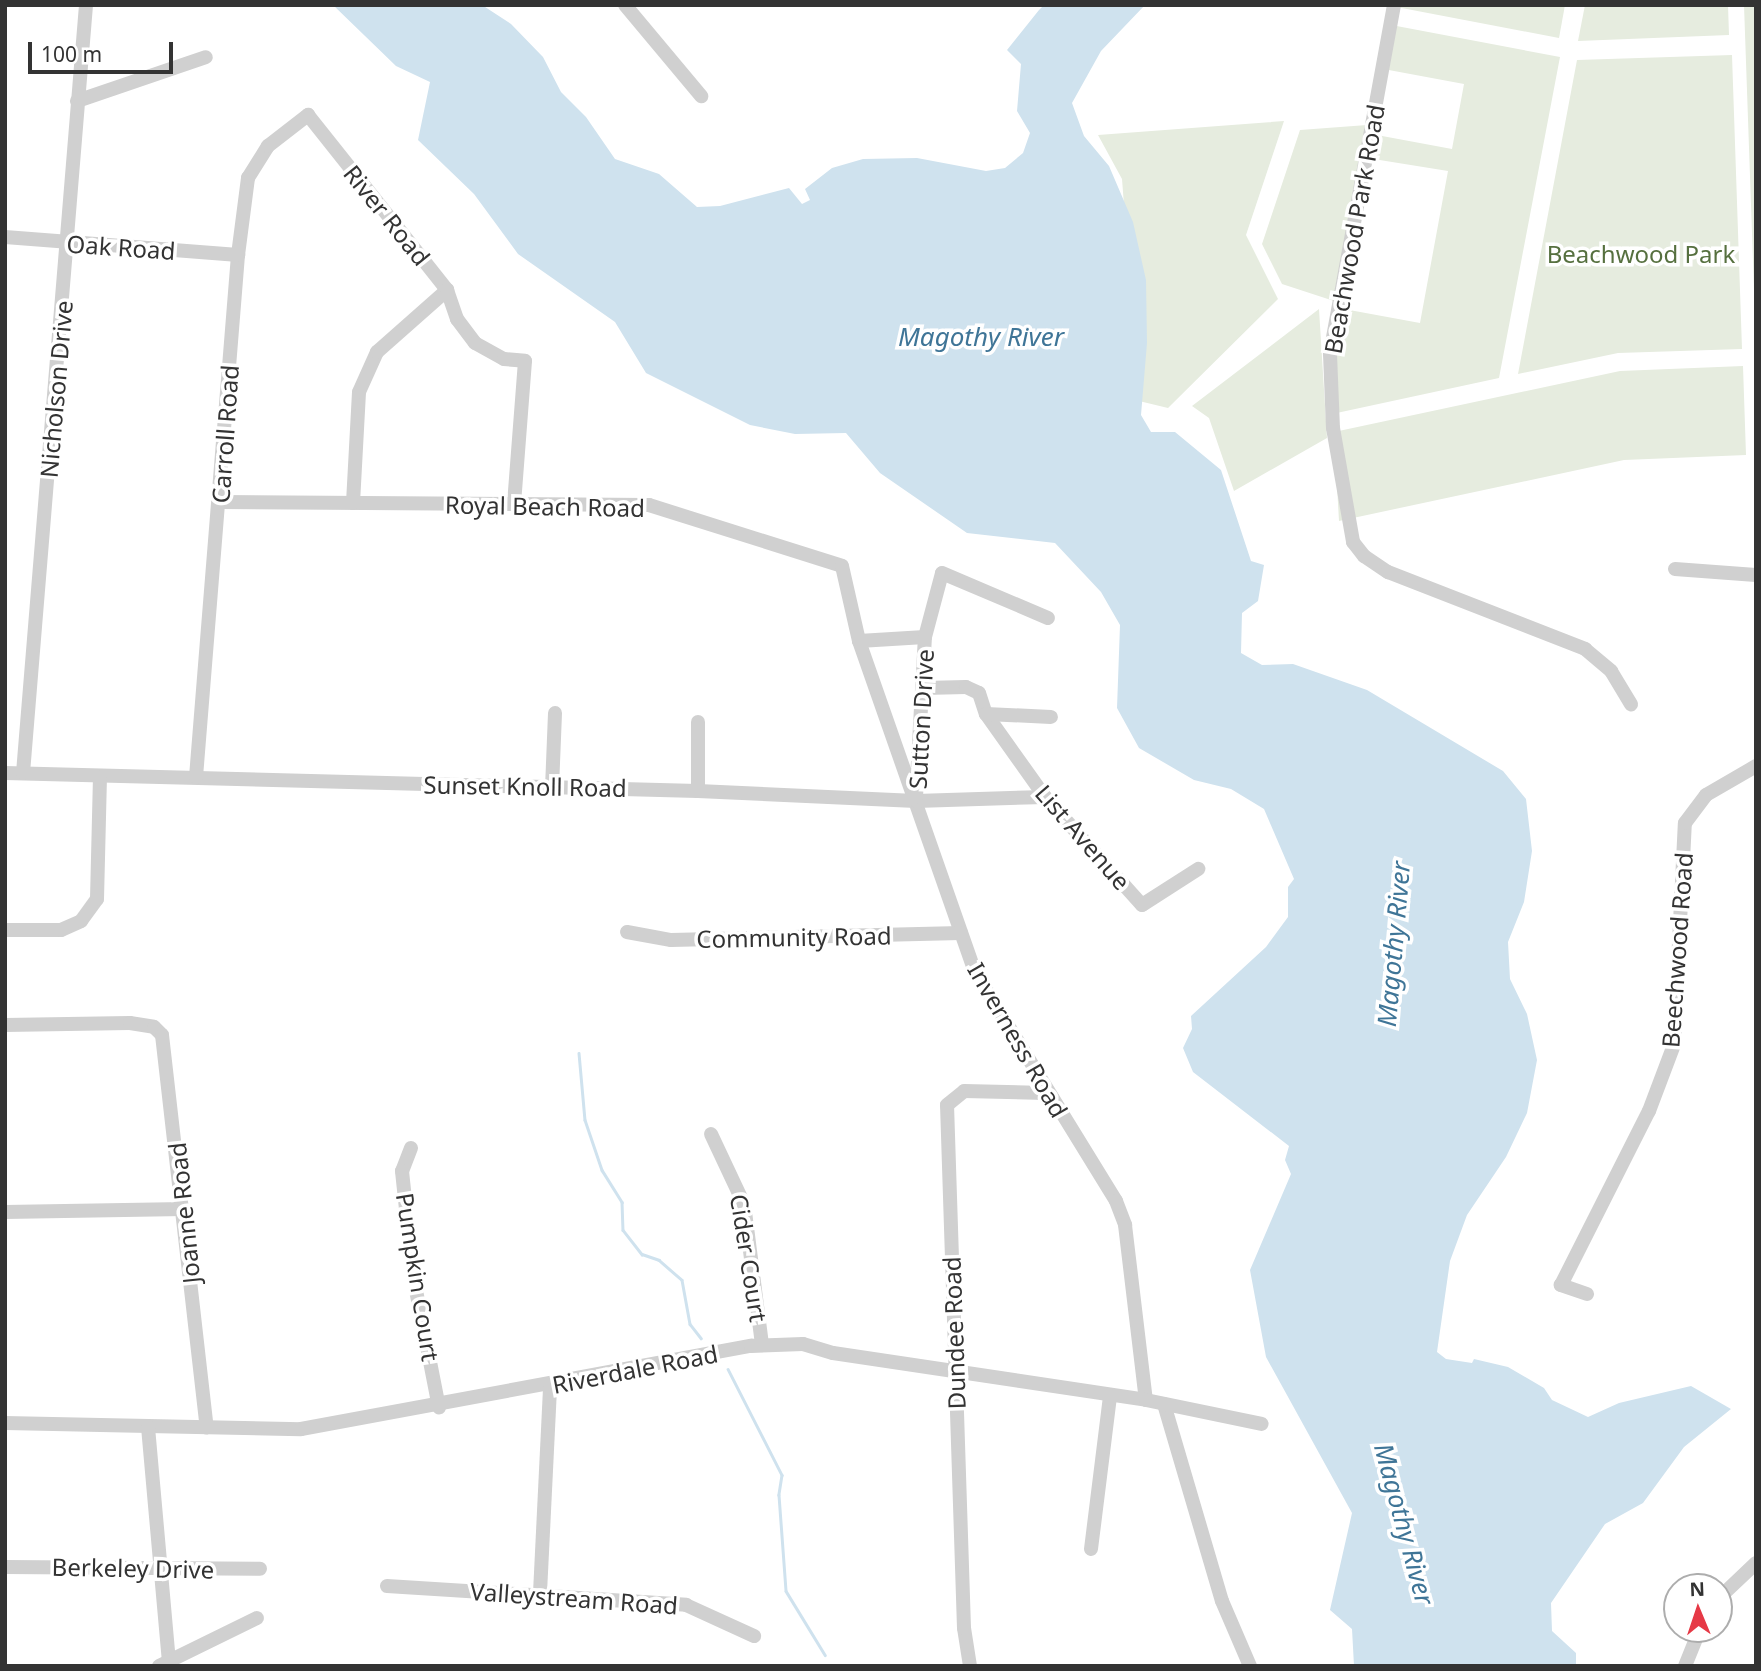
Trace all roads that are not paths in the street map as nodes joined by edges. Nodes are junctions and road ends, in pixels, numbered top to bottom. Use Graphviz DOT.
graph roads {
  1 [pos="86,5"];
  2 [pos="625,5"];
  3 [pos="1394,5"];
  4 [pos="206,57"];
  5 [pos="701,96"];
  6 [pos="77,101"];
  7 [pos="308,115"];
  8 [pos="5,237"];
  9 [pos="68,244"];
  10 [pos="238,254"];
  11 [pos="447,290"];
  12 [pos="221,502"];
  13 [pos="354,503"];
  14 [pos="514,504"];
  15 [pos="1675,569"];
  16 [pos="1756,575"];
  17 [pos="1048,618"];
  18 [pos="925,637"];
  19 [pos="859,641"];
  20 [pos="924,688"];
  21 [pos="1631,704"];
  22 [pos="555,713"];
  23 [pos="986,714"];
  24 [pos="1051,717"];
  25 [pos="698,722"];
  26 [pos="1756,766"];
  27 [pos="5,773"];
  28 [pos="23,774"];
  29 [pos="100,777"];
  30 [pos="196,777"];
  31 [pos="552,788"];
  32 [pos="698,791"];
  33 [pos="1045,797"];
  34 [pos="916,801"];
  35 [pos="1198,869"];
  36 [pos="5,930"];
  37 [pos="627,932"];
  38 [pos="961,933"];
  39 [pos="5,1025"];
  40 [pos="1046,1093"];
  41 [pos="711,1134"];
  42 [pos="411,1148"];
  43 [pos="184,1209"];
  44 [pos="5,1212"];
  45 [pos="1587,1294"];
  46 [pos="762,1345"];
  47 [pos="956,1372"];
  48 [pos="550,1385"];
  49 [pos="1110,1396"];
  50 [pos="1146,1400"];
  51 [pos="1164,1404"];
  52 [pos="439,1407"];
  53 [pos="5,1423"];
  54 [pos="1262,1424"];
  55 [pos="148,1427"];
  56 [pos="207,1427"];
  57 [pos="1091,1549"];
  58 [pos="1756,1563"];
  59 [pos="5,1567"];
  60 [pos="162,1568"];
  61 [pos="260,1569"];
  62 [pos="1733,1585"];
  63 [pos="387,1586"];
  64 [pos="540,1593"];
  65 [pos="257,1618"];
  66 [pos="754,1636"];
  67 [pos="1694,1643"];
  68 [pos="164,1664"];
  69 [pos="970,1666"];
  70 [pos="1250,1666"];
  71 [pos="1685,1666"];
  1 -- 6 [label="street, Nicholson Drive"];
  2 -- 5 [label="street"];
  3 -- 21 [label="street, Beachwood Park Road"];
  4 -- 6 [label="street"];
  6 -- 9 [label="street, Nicholson Drive"];
  7 -- 10 [label="street, Carroll Road"];
  7 -- 11 [label="street, River Road"];
  8 -- 9 [label="street, Oak Road"];
  9 -- 10 [label="street, Oak Road"];
  9 -- 28 [label="street, Nicholson Drive"];
  10 -- 12 [label="street, Carroll Road"];
  11 -- 13 [label="street"];
  11 -- 14 [label="street, River Road"];
  12 -- 13 [label="street, Royal Beach Road"];
  12 -- 30 [label="street, Carroll Road"];
  13 -- 14 [label="street, Royal Beach Road"];
  14 -- 19 [label="street, Royal Beach Road"];
  15 -- 16 [label="street"];
  17 -- 18 [label="street, Sutton Drive"];
  18 -- 19 [label="street"];
  18 -- 20 [label="street, Sutton Drive"];
  19 -- 34 [label="street, Inverness Road"];
  20 -- 23 [label="street, List Avenue"];
  20 -- 34 [label="street, Sutton Drive"];
  22 -- 31 [label="street"];
  23 -- 24 [label="street"];
  23 -- 33 [label="street, List Avenue"];
  25 -- 32 [label="street"];
  26 -- 45 [label="street, Beechwood Road"];
  27 -- 28 [label="street, Sunset Knoll Road"];
  28 -- 29 [label="street, Sunset Knoll Road"];
  29 -- 30 [label="street, Sunset Knoll Road"];
  29 -- 36 [label="street"];
  30 -- 31 [label="street, Sunset Knoll Road"];
  31 -- 32 [label="street, Sunset Knoll Road"];
  32 -- 34 [label="street, Sunset Knoll Road"];
  33 -- 34 [label="street, Sunset Knoll Road"];
  33 -- 35 [label="street, List Avenue"];
  34 -- 38 [label="street, Inverness Road"];
  37 -- 38 [label="street, Community Road"];
  38 -- 40 [label="street, Inverness Road"];
  39 -- 43 [label="street, Joanne Road"];
  40 -- 47 [label="street, Dundee Road"];
  40 -- 50 [label="street, Inverness Road"];
  41 -- 46 [label="street, Cider Court"];
  42 -- 52 [label="street, Pumpkin Court"];
  43 -- 44 [label="street"];
  43 -- 56 [label="street, Joanne Road"];
  46 -- 47 [label="street, Riverdale Road"];
  46 -- 48 [label="street, Riverdale Road"];
  47 -- 49 [label="street, Riverdale Road"];
  47 -- 69 [label="street, Dundee Road"];
  48 -- 52 [label="street, Riverdale Road"];
  48 -- 64 [label="street"];
  49 -- 50 [label="street, Riverdale Road"];
  49 -- 57 [label="street"];
  50 -- 51 [label="street, Riverdale Road"];
  51 -- 54 [label="street, Riverdale Road"];
  51 -- 70 [label="street"];
  52 -- 56 [label="street, Riverdale Road"];
  53 -- 55 [label="street, Riverdale Road"];
  55 -- 56 [label="street, Riverdale Road"];
  55 -- 60 [label="street"];
  58 -- 62 [label="street"];
  59 -- 60 [label="street, Berkeley Drive"];
  60 -- 61 [label="street, Berkeley Drive"];
  60 -- 68 [label="street"];
  63 -- 64 [label="street, Valleystream Road"];
  64 -- 66 [label="street, Valleystream Road"];
  65 -- 68 [label="street"];
  67 -- 71 [label="street"];
}
